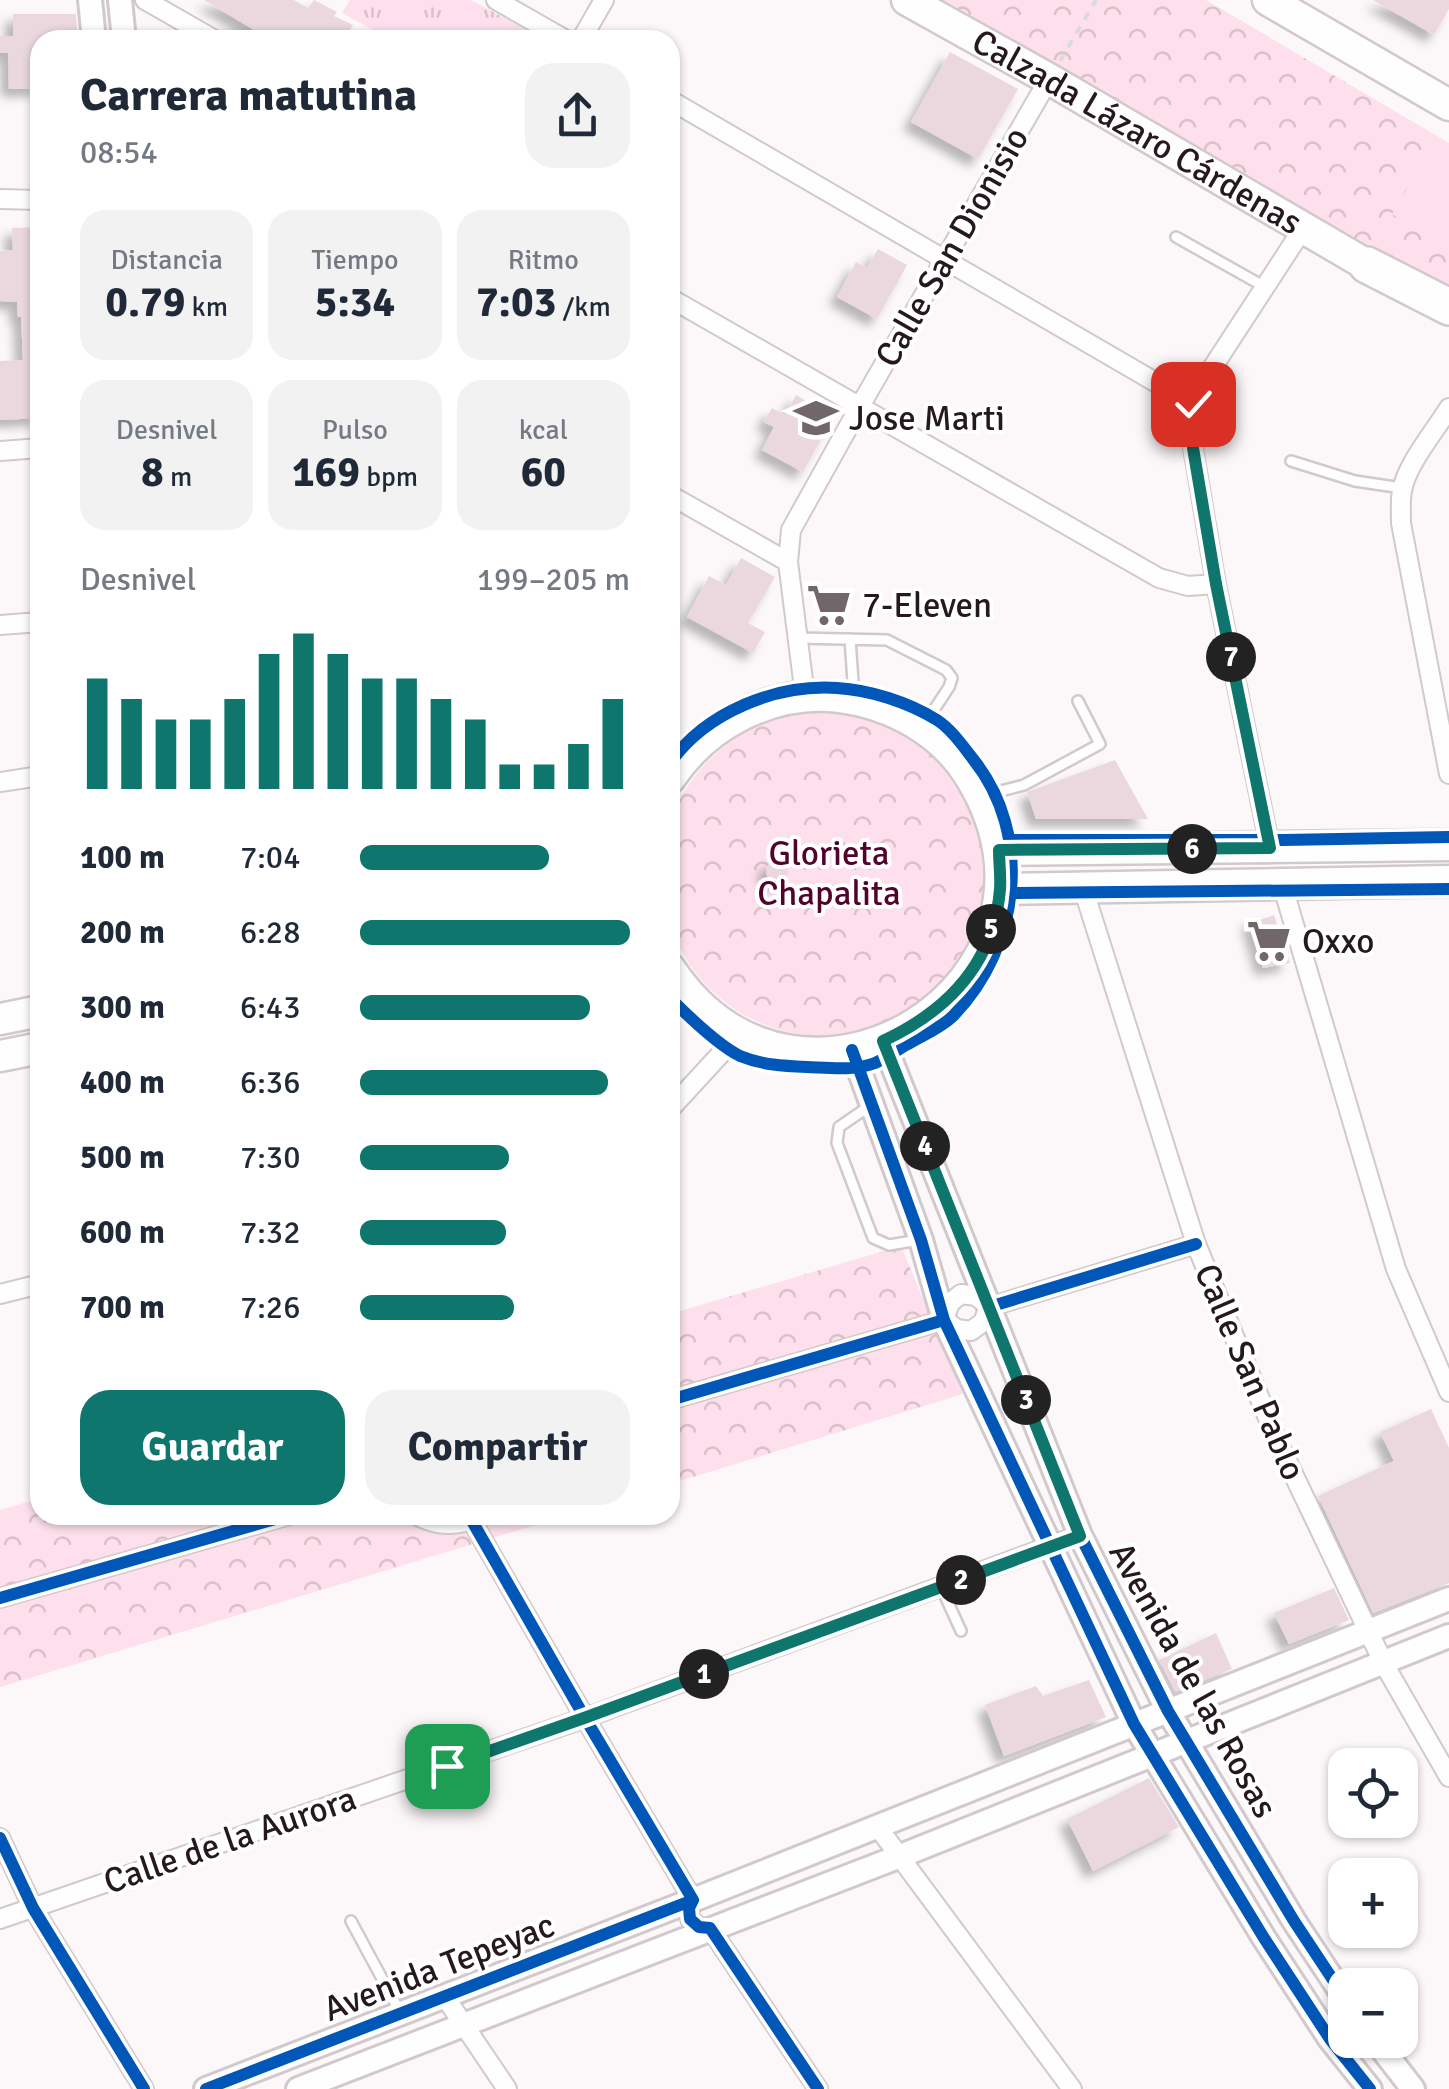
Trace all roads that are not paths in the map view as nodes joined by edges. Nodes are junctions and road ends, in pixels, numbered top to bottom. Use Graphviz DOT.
graph roads {
  1 [pos="90,0"];
  2 [pos="120,0"];
  3 [pos="144,0"];
  4 [pos="496,0"];
  5 [pos="604,0"];
  6 [pos="908,0"];
  7 [pos="1268,0"];
  8 [pos="93,30"];
  9 [pos="123,30"];
  10 [pos="197,30"];
  11 [pos="548,30"];
  12 [pos="586,30"];
  13 [pos="1049,79"];
  14 [pos="1449,105"];
  15 [pos="680,106"];
  16 [pos="0,199"];
  17 [pos="30,200"];
  18 [pos="1304,227"];
  19 [pos="1176,238"];
  20 [pos="944,259"];
  21 [pos="1366,265"];
  22 [pos="1265,287"];
  23 [pos="680,304"];
  24 [pos="1449,310"];
  25 [pos="1193,404"];
  26 [pos="860,406"];
  27 [pos="1449,408"];
  28 [pos="30,449"];
  29 [pos="0,451"];
  30 [pos="1291,462"];
  31 [pos="1402,488"];
  32 [pos="680,501"];
  33 [pos="788,562"];
  34 [pos="1216,584"];
  35 [pos="30,623"];
  36 [pos="0,625"];
  37 [pos="798,638"];
  38 [pos="850,639"];
  39 [pos="805,696"];
  40 [pos="854,699"];
  41 [pos="1078,701"];
  42 [pos="923,727"];
  43 [pos="680,764"];
  44 [pos="1449,774"];
  45 [pos="30,778"];
  46 [pos="0,782"];
  47 [pos="982,796"];
  48 [pos="1449,845"];
  49 [pos="1270,848"];
  50 [pos="999,850"];
  51 [pos="1449,881"];
  52 [pos="1282,884"];
  53 [pos="1083,888"];
  54 [pos="1000,889"];
  55 [pos="680,985"];
  56 [pos="30,1013"];
  57 [pos="0,1019"];
  58 [pos="740,1033"];
  59 [pos="883,1041"];
  60 [pos="30,1050"];
  61 [pos="852,1050"];
  62 [pos="0,1056"];
  63 [pos="680,1098"];
  64 [pos="873,1104"];
  65 [pos="920,1240"];
  66 [pos="1196,1244"];
  67 [pos="30,1286"];
  68 [pos="0,1294"];
  69 [pos="989,1306"];
  70 [pos="944,1320"];
  71 [pos="1449,1392"];
  72 [pos="680,1397"];
  73 [pos="254,1525"];
  74 [pos="481,1525"];
  75 [pos="1080,1536"];
  76 [pos="1050,1548"];
  77 [pos="941,1587"];
  78 [pos="0,1598"];
  79 [pos="1449,1599"];
  80 [pos="961,1631"];
  81 [pos="1367,1631"];
  82 [pos="1449,1636"];
  83 [pos="1384,1664"];
  84 [pos="1168,1711"];
  85 [pos="584,1718"];
  86 [pos="1134,1724"];
  87 [pos="1186,1742"];
  88 [pos="1152,1756"];
  89 [pos="1449,1777"];
  90 [pos="877,1826"];
  91 [pos="0,1838"];
  92 [pos="898,1857"];
  93 [pos="693,1900"];
  94 [pos="34,1908"];
  95 [pos="0,1919"];
  96 [pos="352,1921"];
  97 [pos="710,1928"];
  98 [pos="1328,1972"];
  99 [pos="445,1997"];
  100 [pos="401,2014"];
  101 [pos="462,2026"];
  102 [pos="1389,2058"];
  103 [pos="144,2089"];
  104 [pos="206,2089"];
  105 [pos="298,2089"];
  106 [pos="507,2089"];
  107 [pos="818,2089"];
  108 [pos="1072,2089"];
  109 [pos="1370,2089"];
  110 [pos="1413,2089"];
  1 -- 8 [label="street"];
  2 -- 9 [label="street"];
  3 -- 10 [label="street"];
  4 -- 11 [label="street"];
  5 -- 12 [label="street"];
  6 -- 13 [label="main road, Calzada Lázaro Cárdenas"];
  7 -- 14 [label="main road"];
  13 -- 18 [label="main road, Calzada Lázaro Cárdenas"];
  13 -- 20 [label="street, Calle San Dionisio"];
  15 -- 20 [label="street"];
  16 -- 17 [label="street"];
  18 -- 21 [label="main road, Calzada Lázaro Cárdenas"];
  18 -- 22 [label="street"];
  19 -- 22 [label="lane"];
  20 -- 25 [label="street"];
  20 -- 26 [label="street, Calle San Dionisio"];
  21 -- 24 [label="highway, Calzada Lázaro Cárdenas"];
  22 -- 25 [label="street"];
  23 -- 26 [label="street"];
  25 -- 34 [label="street"];
  26 -- 33 [label="street, Calle San Dionisio"];
  26 -- 34 [label="street"];
  27 -- 31 [label="street"];
  28 -- 29 [label="street"];
  30 -- 31 [label="lane"];
  31 -- 44 [label="street"];
  32 -- 33 [label="street"];
  33 -- 37 [label="street, Calle San Dionisio"];
  34 -- 49 [label="street"];
  35 -- 36 [label="street"];
  37 -- 38 [label="lane"];
  37 -- 39 [label="street, Calle San Dionisio"];
  38 -- 40 [label="lane"];
  38 -- 42 [label="lane"];
  39 -- 40 [label="main road"];
  39 -- 43 [label="main road"];
  40 -- 42 [label="main road"];
  41 -- 47 [label="lane"];
  42 -- 47 [label="main road"];
  45 -- 46 [label="street"];
  47 -- 50 [label="main road"];
  48 -- 49 [label="main road"];
  49 -- 50 [label="main road"];
  50 -- 54 [label="main road"];
  51 -- 52 [label="main road"];
  52 -- 53 [label="main road"];
  52 -- 71 [label="street"];
  53 -- 54 [label="main road"];
  53 -- 66 [label="street, Calle San Pablo"];
  54 -- 59 [label="main road"];
  55 -- 58 [label="main road"];
  56 -- 57 [label="main road"];
  58 -- 61 [label="main road"];
  58 -- 63 [label="street"];
  59 -- 61 [label="main road"];
  59 -- 69 [label="street, Avenida de las Rosas"];
  60 -- 62 [label="main road"];
  61 -- 64 [label="street, Avenida de las Rosas"];
  64 -- 65 [label="street, Avenida de las Rosas"];
  64 -- 65 [label="lane"];
  65 -- 70 [label="street, Avenida de las Rosas"];
  66 -- 69 [label="street"];
  66 -- 81 [label="street, Calle San Pablo"];
  67 -- 68 [label="street"];
  69 -- 70 [label="street"];
  69 -- 70 [label="street"];
  69 -- 75 [label="street, Avenida de las Rosas"];
  70 -- 72 [label="street"];
  70 -- 76 [label="street, Avenida de las Rosas"];
  73 -- 78 [label="street"];
  74 -- 85 [label="street"];
  75 -- 76 [label="street, Calle de la Aurora"];
  75 -- 84 [label="street, Avenida de las Rosas"];
  76 -- 77 [label="street, Calle de la Aurora"];
  76 -- 86 [label="street, Avenida de las Rosas"];
  77 -- 80 [label="lane"];
  77 -- 85 [label="street, Calle de la Aurora"];
  79 -- 81 [label="street, Avenida Tepeyac"];
  81 -- 83 [label="street, Calle San Pablo"];
  81 -- 84 [label="street, Avenida Tepeyac"];
  82 -- 83 [label="street, Avenida Tepeyac"];
  83 -- 87 [label="street, Avenida Tepeyac"];
  83 -- 89 [label="street, Calle San Pablo"];
  84 -- 86 [label="street, Avenida Tepeyac"];
  84 -- 87 [label="street, Avenida de las Rosas"];
  85 -- 93 [label="street"];
  85 -- 94 [label="street, Calle de la Aurora"];
  86 -- 88 [label="street, Avenida de las Rosas"];
  86 -- 90 [label="street, Avenida Tepeyac"];
  87 -- 88 [label="street, Avenida Tepeyac"];
  87 -- 98 [label="street, Avenida de las Rosas"];
  88 -- 92 [label="street, Avenida Tepeyac"];
  88 -- 109 [label="street, Avenida de las Rosas"];
  90 -- 92 [label="street"];
  90 -- 93 [label="street, Avenida Tepeyac"];
  91 -- 94 [label="street"];
  92 -- 97 [label="street, Avenida Tepeyac"];
  92 -- 108 [label="street"];
  93 -- 97 [label="street"];
  93 -- 99 [label="street, Avenida Tepeyac"];
  94 -- 95 [label="street, Calle de la Aurora"];
  94 -- 103 [label="street"];
  96 -- 100 [label="lane"];
  97 -- 101 [label="street, Avenida Tepeyac"];
  97 -- 107 [label="street"];
  99 -- 100 [label="street, Avenida Tepeyac"];
  99 -- 101 [label="street"];
  100 -- 104 [label="street, Avenida Tepeyac"];
  101 -- 105 [label="street, Avenida Tepeyac"];
  101 -- 106 [label="street"];
  102 -- 110 [label="street"];
}
